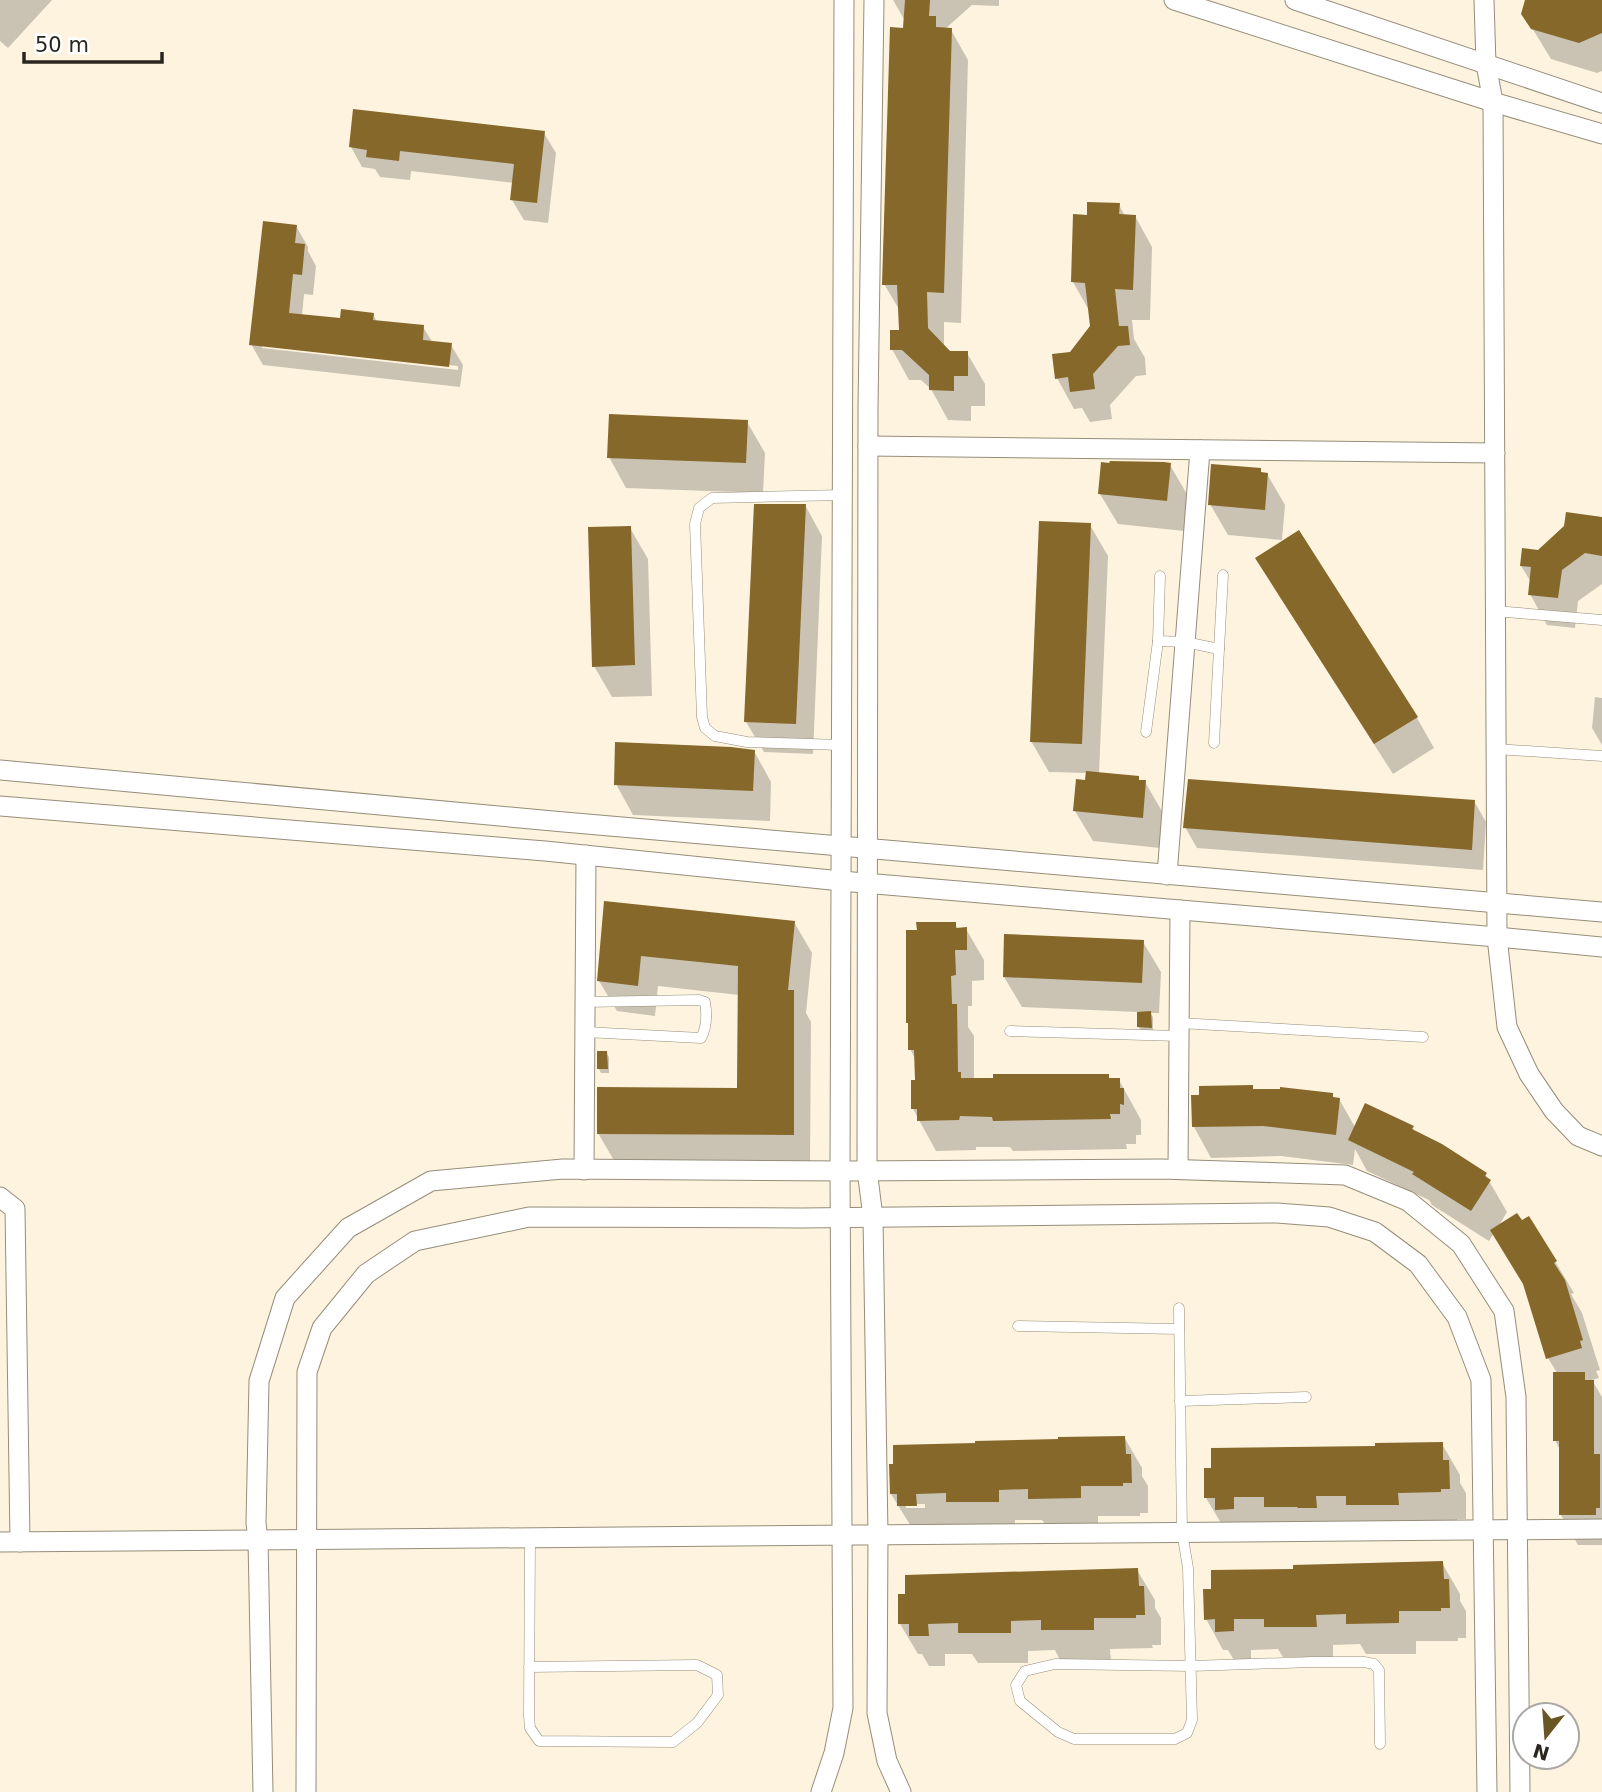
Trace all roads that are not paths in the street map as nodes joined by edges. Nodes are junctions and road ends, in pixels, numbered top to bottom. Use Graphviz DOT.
graph roads {
  1 [pos="844,0"];
  2 [pos="874,0"];
  3 [pos="1174,0"];
  4 [pos="1295,0"];
  5 [pos="1484,0"];
  6 [pos="1486,64"];
  7 [pos="1493,102"];
  8 [pos="1602,103"];
  9 [pos="1602,134"];
  10 [pos="868,446"];
  11 [pos="1200,450"];
  12 [pos="1494,453"];
  13 [pos="842,495"];
  14 [pos="1223,575"];
  15 [pos="1160,576"];
  16 [pos="1495,611"];
  17 [pos="1602,620"];
  18 [pos="1158,640"];
  19 [pos="1185,642"];
  20 [pos="1219,649"];
  21 [pos="1146,732"];
  22 [pos="1214,743"];
  23 [pos="842,746"];
  24 [pos="1496,749"];
  25 [pos="1602,756"];
  26 [pos="0,770"];
  27 [pos="0,806"];
  28 [pos="841,846"];
  29 [pos="867,848"];
  30 [pos="586,855"];
  31 [pos="1167,874"];
  32 [pos="841,881"];
  33 [pos="867,883"];
  34 [pos="1497,903"];
  35 [pos="1180,910"];
  36 [pos="1602,912"];
  37 [pos="1497,937"];
  38 [pos="1602,947"];
  39 [pos="585,1002"];
  40 [pos="1179,1029"];
  41 [pos="1010,1031"];
  42 [pos="585,1032"];
  43 [pos="1423,1037"];
  44 [pos="1602,1146"];
  45 [pos="1178,1169"];
  46 [pos="584,1170"];
  47 [pos="840,1170"];
  48 [pos="867,1170"];
  49 [pos="0,1197"];
  50 [pos="873,1217"];
  51 [pos="841,1218"];
  52 [pos="1179,1308"];
  53 [pos="1018,1326"];
  54 [pos="1179,1329"];
  55 [pos="1306,1397"];
  56 [pos="1180,1401"];
  57 [pos="1602,1529"];
  58 [pos="1484,1530"];
  59 [pos="1517,1530"];
  60 [pos="1182,1532"];
  61 [pos="841,1535"];
  62 [pos="877,1535"];
  63 [pos="530,1537"];
  64 [pos="307,1539"];
  65 [pos="258,1540"];
  66 [pos="0,1542"];
  67 [pos="20,1542"];
  68 [pos="1191,1666"];
  69 [pos="529,1667"];
  70 [pos="1380,1744"];
  71 [pos="263,1792"];
  72 [pos="306,1792"];
  73 [pos="821,1792"];
  74 [pos="901,1792"];
  75 [pos="1488,1792"];
  76 [pos="1520,1792"];
  1 -- 13 [label="street"];
  2 -- 10 [label="street"];
  3 -- 7 [label="street"];
  4 -- 6 [label="street"];
  5 -- 6 [label="street"];
  6 -- 7 [label="street"];
  6 -- 8 [label="street"];
  7 -- 9 [label="street"];
  7 -- 12 [label="street"];
  10 -- 11 [label="street"];
  10 -- 29 [label="street"];
  11 -- 12 [label="street"];
  11 -- 19 [label="street"];
  12 -- 16 [label="street"];
  13 -- 23 [label="street"];
  13 -- 23 [label="lane"];
  14 -- 20 [label="lane"];
  15 -- 18 [label="lane"];
  16 -- 17 [label="lane"];
  16 -- 24 [label="street"];
  18 -- 19 [label="lane"];
  18 -- 21 [label="lane"];
  19 -- 20 [label="lane"];
  19 -- 31 [label="street"];
  20 -- 22 [label="lane"];
  23 -- 28 [label="street"];
  24 -- 25 [label="lane"];
  24 -- 34 [label="street"];
  26 -- 28 [label="street"];
  27 -- 30 [label="street"];
  28 -- 29 [label="street"];
  28 -- 32 [label="street"];
  29 -- 31 [label="street"];
  29 -- 33 [label="street"];
  30 -- 32 [label="street"];
  30 -- 39 [label="street"];
  31 -- 34 [label="street"];
  32 -- 33 [label="street"];
  32 -- 47 [label="street"];
  33 -- 35 [label="street"];
  33 -- 48 [label="street"];
  34 -- 36 [label="street"];
  34 -- 37 [label="street"];
  35 -- 37 [label="street"];
  35 -- 40 [label="street"];
  37 -- 38 [label="street"];
  37 -- 44 [label="street"];
  39 -- 42 [label="street"];
  39 -- 42 [label="lane"];
  40 -- 41 [label="lane"];
  40 -- 43 [label="lane"];
  40 -- 45 [label="street"];
  42 -- 46 [label="street"];
  45 -- 48 [label="street"];
  45 -- 59 [label="street"];
  46 -- 47 [label="street"];
  46 -- 65 [label="street"];
  47 -- 48 [label="street"];
  47 -- 51 [label="street"];
  48 -- 50 [label="street"];
  49 -- 67 [label="street"];
  50 -- 51 [label="street"];
  50 -- 58 [label="street"];
  50 -- 62 [label="street"];
  51 -- 61 [label="street"];
  51 -- 64 [label="street"];
  52 -- 54 [label="lane"];
  53 -- 54 [label="lane"];
  54 -- 56 [label="lane"];
  55 -- 56 [label="lane"];
  56 -- 60 [label="lane"];
  57 -- 59 [label="street"];
  58 -- 59 [label="street"];
  58 -- 60 [label="street"];
  58 -- 75 [label="street"];
  59 -- 76 [label="street"];
  60 -- 62 [label="street"];
  60 -- 68 [label="lane"];
  61 -- 62 [label="street"];
  61 -- 63 [label="street"];
  61 -- 73 [label="street"];
  62 -- 74 [label="street"];
  63 -- 64 [label="street"];
  63 -- 69 [label="lane"];
  64 -- 65 [label="street"];
  64 -- 72 [label="street"];
  65 -- 67 [label="street"];
  65 -- 71 [label="street"];
  66 -- 67 [label="street"];
  68 -- 68 [label="lane"];
  68 -- 70 [label="lane"];
  69 -- 69 [label="lane"];
}
